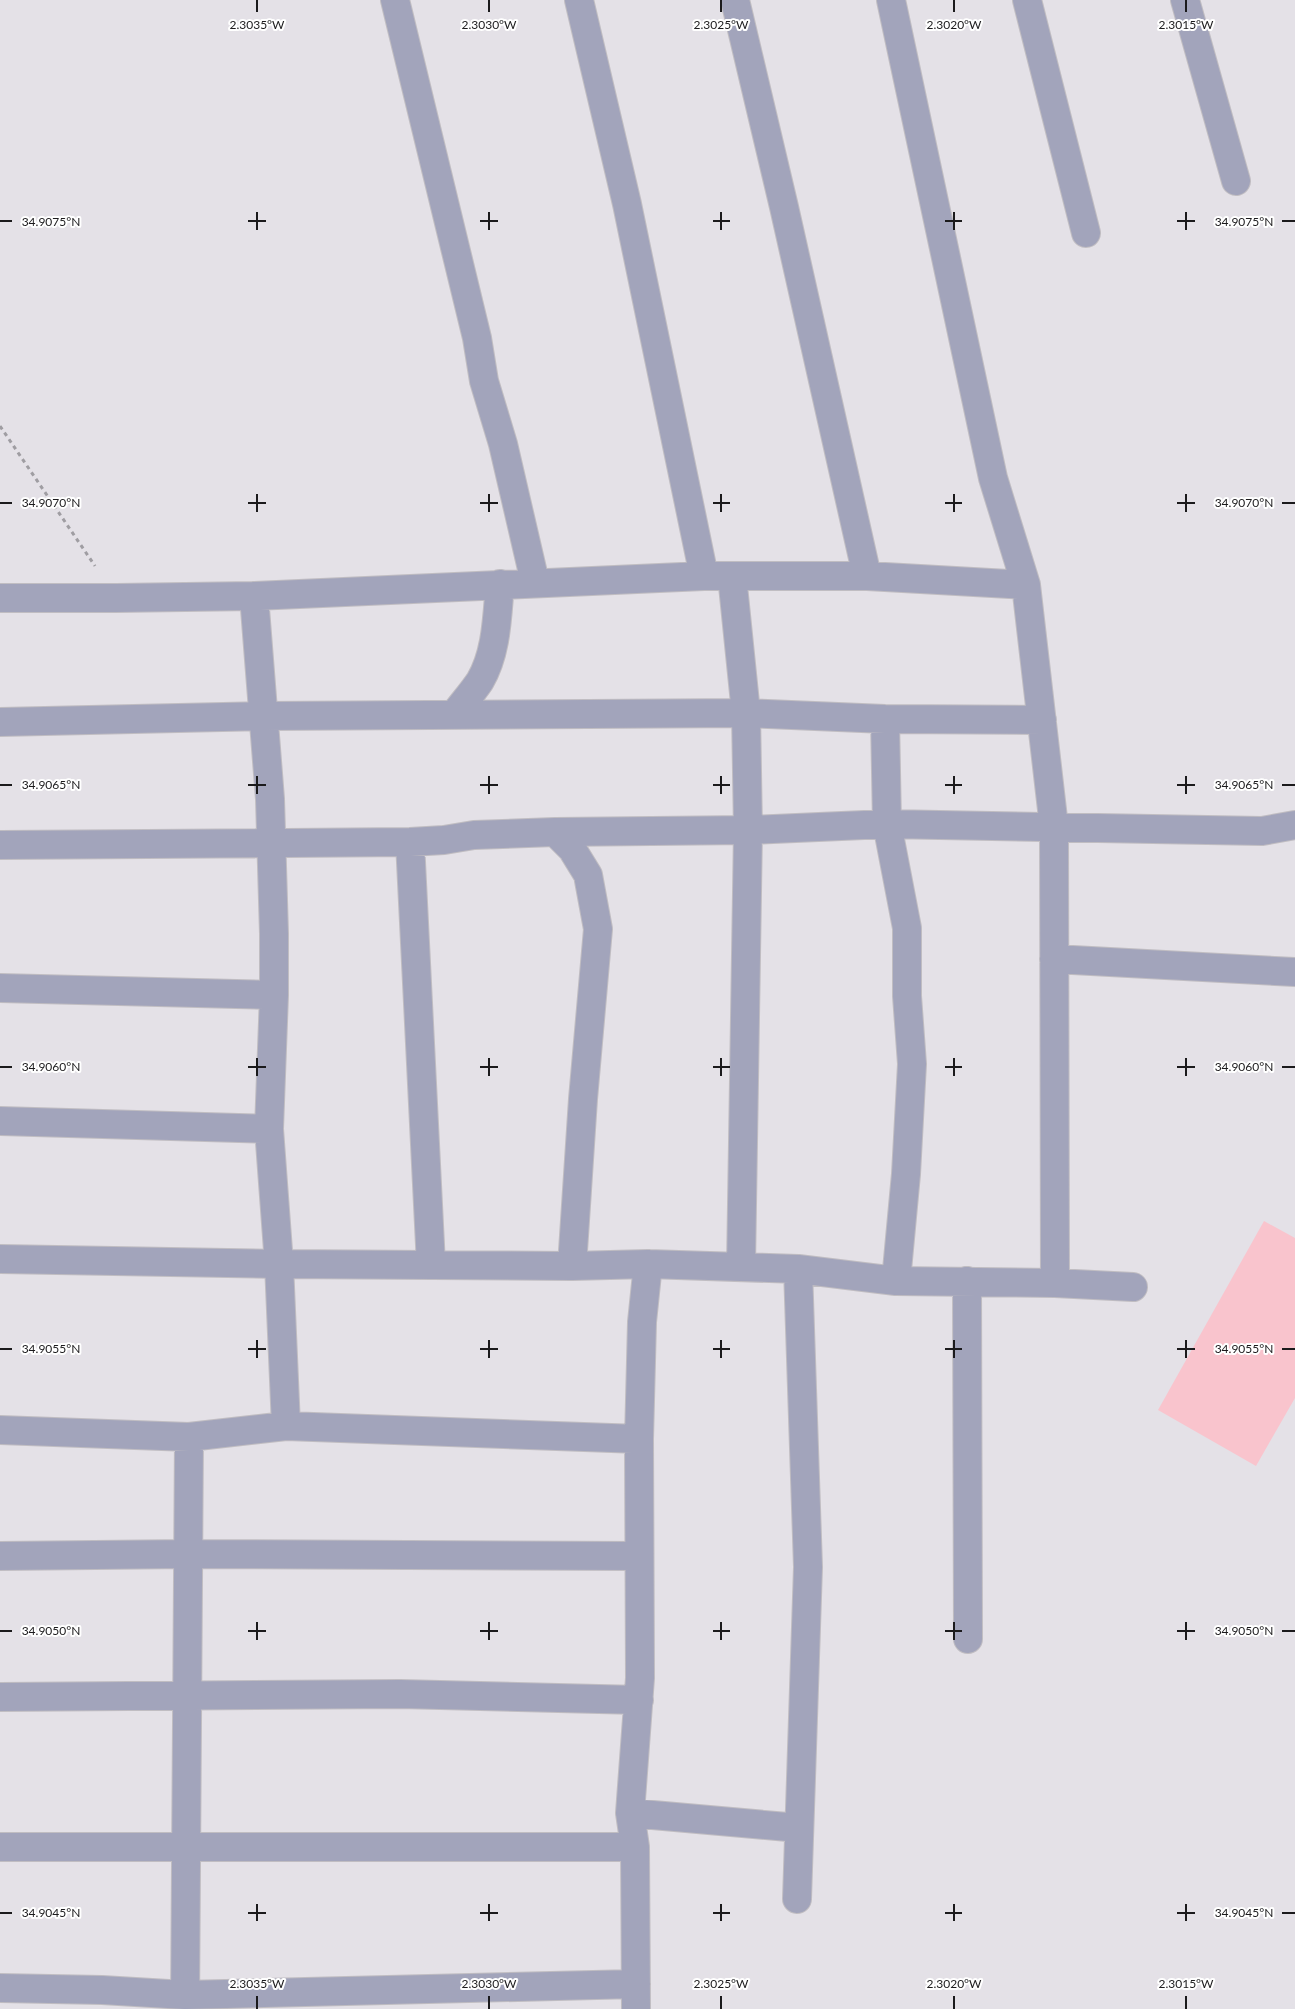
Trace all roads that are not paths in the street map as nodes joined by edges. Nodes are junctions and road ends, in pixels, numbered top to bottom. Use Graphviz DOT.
graph roads {
  1 [pos="395,0"];
  2 [pos="579,0"];
  3 [pos="735,0"];
  4 [pos="891,0"];
  5 [pos="1027,0"];
  6 [pos="1185,0"];
  7 [pos="1236,180"];
  8 [pos="1086,233"];
  9 [pos="704,576"];
  10 [pos="732,576"];
  11 [pos="867,576"];
  12 [pos="535,582"];
  13 [pos="500,584"];
  14 [pos="1026,585"];
  15 [pos="254,596"];
  16 [pos="0,598"];
  17 [pos="746,713"];
  18 [pos="454,714"];
  19 [pos="265,716"];
  20 [pos="885,719"];
  21 [pos="1042,720"];
  22 [pos="0,722"];
  23 [pos="887,824"];
  24 [pos="1295,825"];
  25 [pos="1054,827"];
  26 [pos="748,830"];
  27 [pos="555,832"];
  28 [pos="410,842"];
  29 [pos="271,844"];
  30 [pos="0,845"];
  31 [pos="1054,959"];
  32 [pos="1295,972"];
  33 [pos="0,988"];
  34 [pos="274,995"];
  35 [pos="0,1121"];
  36 [pos="269,1129"];
  37 [pos="0,1259"];
  38 [pos="279,1264"];
  39 [pos="648,1264"];
  40 [pos="432,1265"];
  41 [pos="572,1266"];
  42 [pos="741,1266"];
  43 [pos="798,1269"];
  44 [pos="896,1281"];
  45 [pos="967,1281"];
  46 [pos="1055,1283"];
  47 [pos="1133,1287"];
  48 [pos="286,1426"];
  49 [pos="0,1430"];
  50 [pos="189,1437"];
  51 [pos="639,1439"];
  52 [pos="188,1554"];
  53 [pos="0,1556"];
  54 [pos="638,1556"];
  55 [pos="968,1639"];
  56 [pos="187,1696"];
  57 [pos="0,1697"];
  58 [pos="639,1700"];
  59 [pos="630,1814"];
  60 [pos="799,1828"];
  61 [pos="0,1847"];
  62 [pos="186,1847"];
  63 [pos="635,1847"];
  64 [pos="797,1899"];
  65 [pos="0,1988"];
  66 [pos="636,1997"];
  67 [pos="185,2002"];
  1 -- 12 [label="street"];
  2 -- 9 [label="street"];
  3 -- 11 [label="street"];
  4 -- 14 [label="street"];
  5 -- 8 [label="street"];
  6 -- 7 [label="street"];
  9 -- 10 [label="street"];
  9 -- 12 [label="street"];
  10 -- 11 [label="street"];
  10 -- 17 [label="street"];
  11 -- 14 [label="street"];
  12 -- 13 [label="street"];
  13 -- 15 [label="street"];
  13 -- 18 [label="street"];
  14 -- 21 [label="street"];
  15 -- 16 [label="street"];
  15 -- 19 [label="street"];
  17 -- 18 [label="street"];
  17 -- 20 [label="street"];
  17 -- 26 [label="street"];
  18 -- 19 [label="street"];
  19 -- 22 [label="street"];
  19 -- 29 [label="street"];
  20 -- 21 [label="street"];
  20 -- 23 [label="street"];
  21 -- 25 [label="street"];
  23 -- 25 [label="street"];
  23 -- 26 [label="street"];
  23 -- 44 [label="street"];
  24 -- 25 [label="street"];
  25 -- 31 [label="street"];
  26 -- 27 [label="street"];
  26 -- 42 [label="street"];
  27 -- 28 [label="street"];
  27 -- 41 [label="street"];
  28 -- 29 [label="street"];
  28 -- 40 [label="street"];
  29 -- 30 [label="street"];
  29 -- 34 [label="street"];
  31 -- 32 [label="street"];
  31 -- 46 [label="street"];
  33 -- 34 [label="street"];
  34 -- 36 [label="street"];
  35 -- 36 [label="street"];
  36 -- 38 [label="street"];
  37 -- 38 [label="street"];
  38 -- 40 [label="street"];
  38 -- 48 [label="street"];
  39 -- 41 [label="street"];
  39 -- 42 [label="street"];
  39 -- 51 [label="street"];
  40 -- 41 [label="street"];
  42 -- 43 [label="street"];
  43 -- 44 [label="street"];
  43 -- 60 [label="street"];
  44 -- 45 [label="street"];
  45 -- 46 [label="street"];
  45 -- 55 [label="street"];
  46 -- 47 [label="street"];
  48 -- 50 [label="street"];
  48 -- 51 [label="street"];
  49 -- 50 [label="street"];
  50 -- 52 [label="street"];
  51 -- 54 [label="street"];
  52 -- 53 [label="street"];
  52 -- 54 [label="street"];
  52 -- 56 [label="street"];
  54 -- 58 [label="street"];
  56 -- 57 [label="street"];
  56 -- 58 [label="street"];
  56 -- 62 [label="street"];
  58 -- 59 [label="street"];
  59 -- 60 [label="street"];
  59 -- 63 [label="street"];
  60 -- 64 [label="street"];
  61 -- 62 [label="street"];
  62 -- 63 [label="street"];
  62 -- 67 [label="street"];
  63 -- 66 [label="street"];
  65 -- 67 [label="street"];
  66 -- 67 [label="street"];
}
